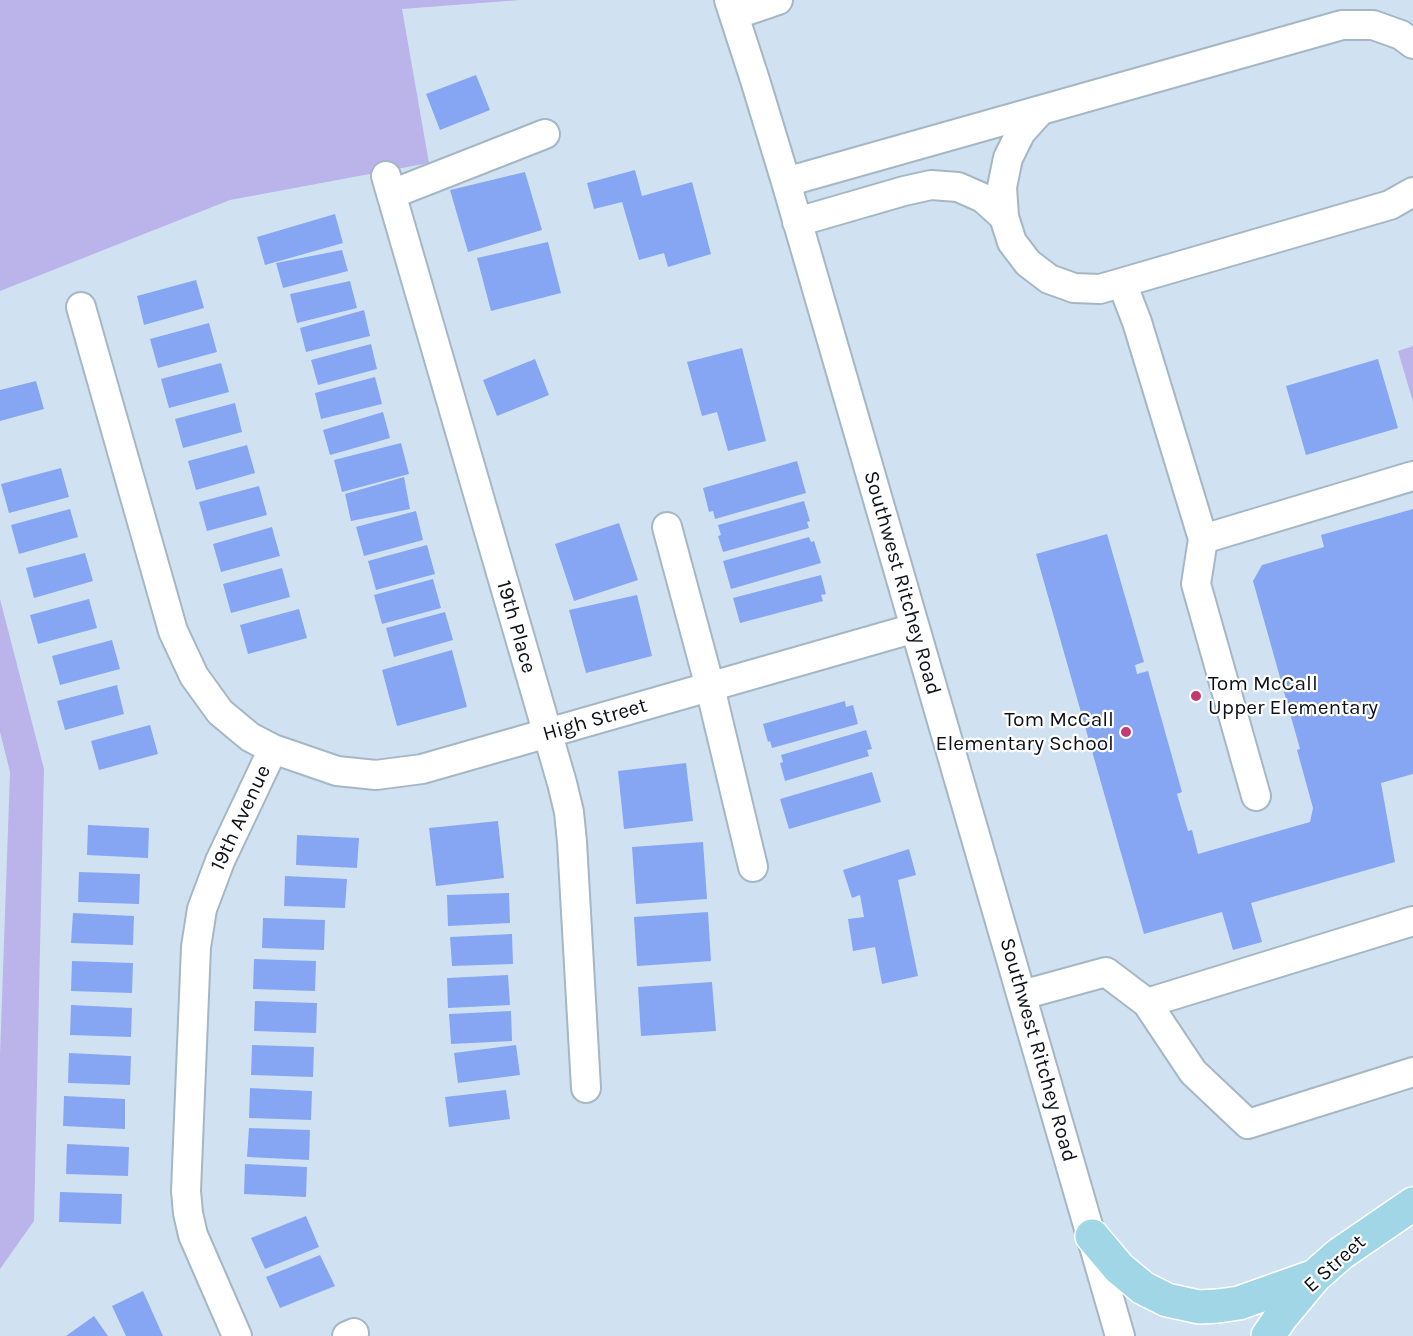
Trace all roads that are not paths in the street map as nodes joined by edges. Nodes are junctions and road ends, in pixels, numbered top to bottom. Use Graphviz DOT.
graph roads {
  1 [pos="778,0"];
  2 [pos="732,8"];
  3 [pos="1413,44"];
  4 [pos="1041,110"];
  5 [pos="545,134"];
  6 [pos="786,182"];
  7 [pos="1413,192"];
  8 [pos="1004,217"];
  9 [pos="797,222"];
  10 [pos="1122,283"];
  11 [pos="81,307"];
  12 [pos="1413,476"];
  13 [pos="668,527"];
  14 [pos="1203,540"];
  15 [pos="915,628"];
  16 [pos="710,687"];
  17 [pos="547,734"];
  18 [pos="273,749"];
  19 [pos="1256,796"];
  20 [pos="753,867"];
  21 [pos="1413,921"];
  22 [pos="1022,994"];
  23 [pos="1147,1003"];
  24 [pos="1413,1072"];
  25 [pos="586,1088"];
  26 [pos="1413,1204"];
  27 [pos="1092,1236"];
  28 [pos="1315,1276"];
  29 [pos="237,1336"];
  30 [pos="1120,1336"];
  31 [pos="1268,1336"];
  1 -- 2 [label="street"];
  2 -- 6 [label="street, Southwest Ritchey Road"];
  3 -- 4 [label="street"];
  4 -- 6 [label="street"];
  4 -- 8 [label="street"];
  5 -- 17 [label="street, 19th Place"];
  6 -- 9 [label="street, Southwest Ritchey Road"];
  7 -- 10 [label="street"];
  8 -- 9 [label="street"];
  8 -- 10 [label="street"];
  9 -- 15 [label="street, Southwest Ritchey Road"];
  10 -- 14 [label="street"];
  11 -- 18 [label="street, 19th Avenue"];
  12 -- 14 [label="street"];
  13 -- 16 [label="street"];
  14 -- 19 [label="street"];
  15 -- 16 [label="street, High Street"];
  15 -- 22 [label="street, Southwest Ritchey Road"];
  16 -- 17 [label="street, High Street"];
  16 -- 20 [label="street"];
  17 -- 18 [label="street, High Street"];
  17 -- 25 [label="street, 19th Place"];
  18 -- 29 [label="street, 19th Avenue"];
  21 -- 23 [label="street"];
  22 -- 23 [label="street"];
  22 -- 27 [label="street, Southwest Ritchey Road"];
  23 -- 24 [label="street"];
  26 -- 28 [label="main road, E Street"];
  27 -- 28 [label="main road"];
  27 -- 30 [label="street"];
  28 -- 31 [label="main road, E Street"];
}
